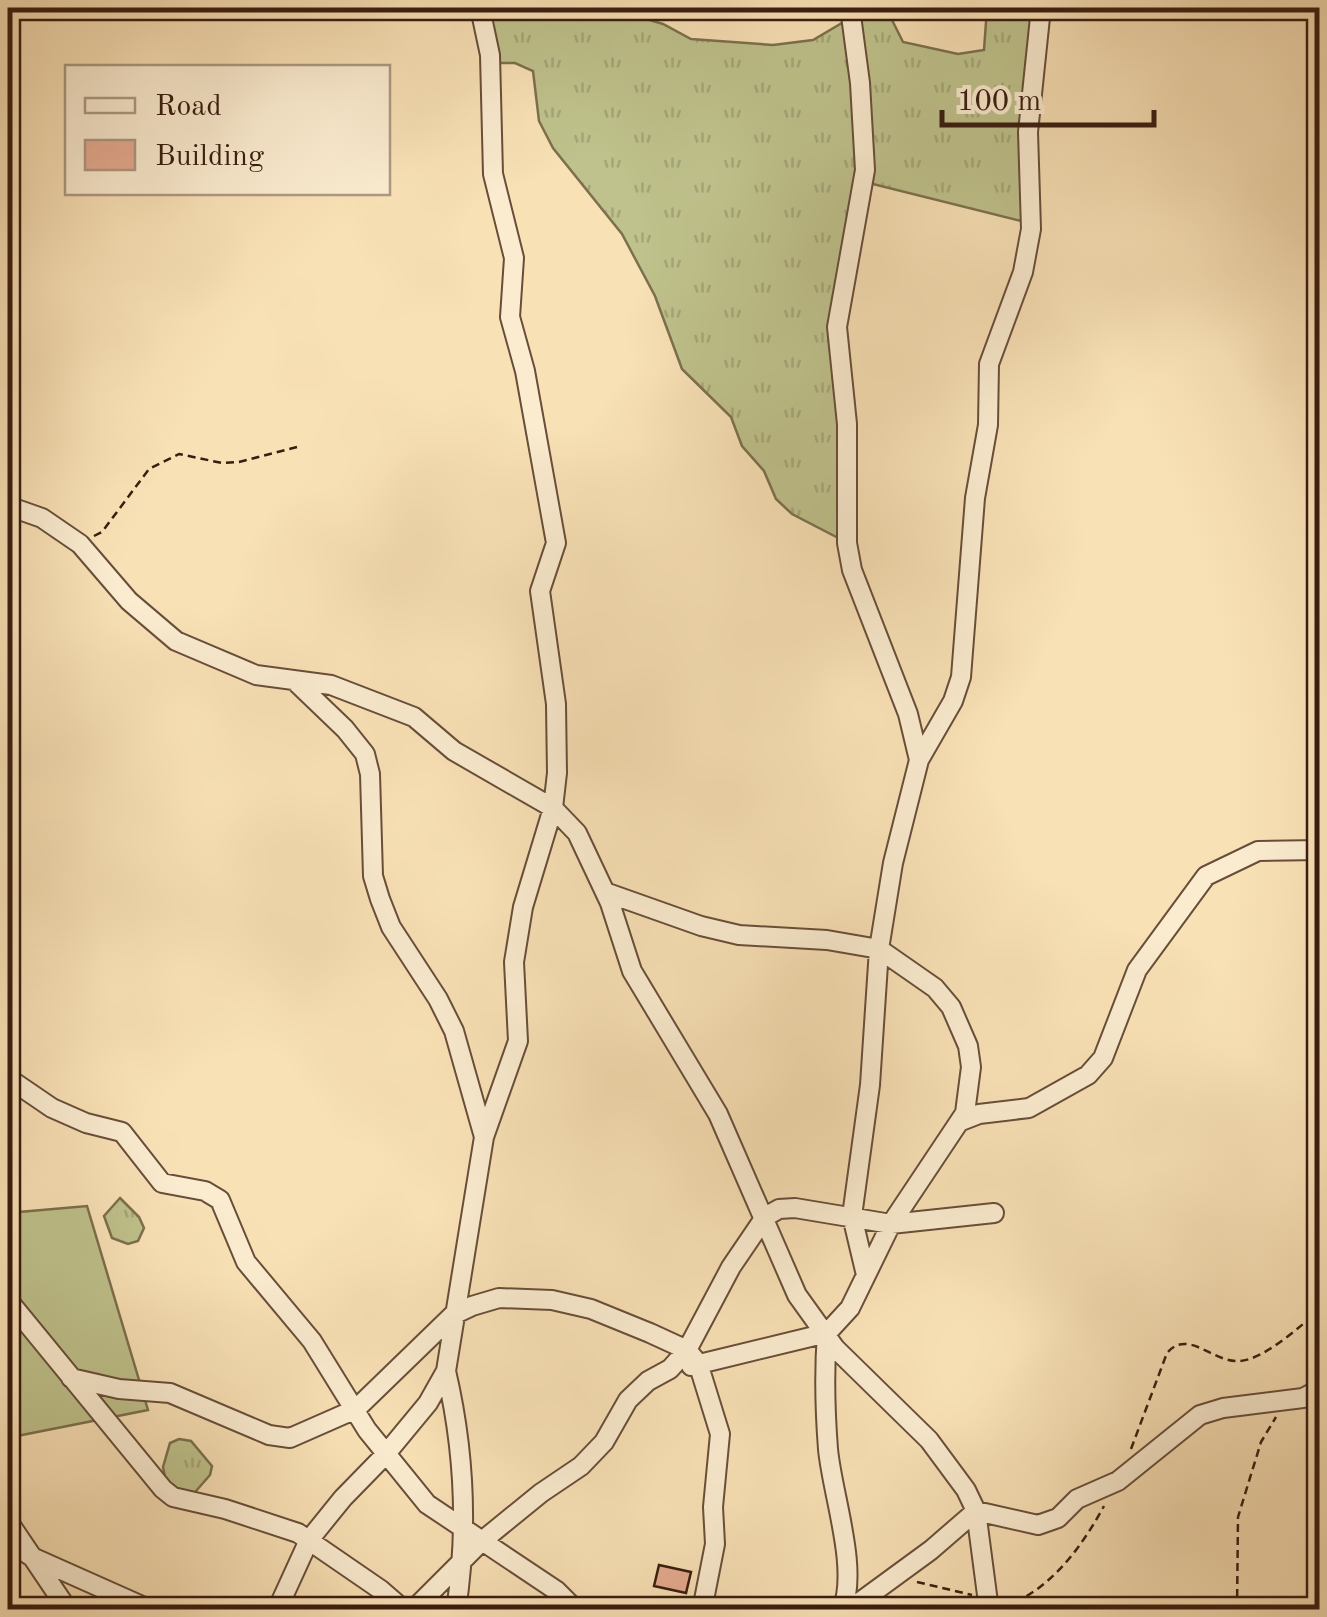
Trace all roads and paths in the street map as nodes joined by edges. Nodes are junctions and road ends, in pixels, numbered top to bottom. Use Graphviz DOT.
graph roads {
  1 [pos="480,8"];
  2 [pos="850,8"];
  3 [pos="1040,8"];
  4 [pos="297,447"];
  5 [pos="8,506"];
  6 [pos="80,544"];
  7 [pos="296,682"];
  8 [pos="919,760"];
  9 [pos="553,808"];
  10 [pos="1320,850"];
  11 [pos="605,892"];
  12 [pos="879,949"];
  13 [pos="8,1078"];
  14 [pos="962,1122"];
  15 [pos="484,1137"];
  16 [pos="994,1213"];
  17 [pos="852,1216"];
  18 [pos="765,1217"];
  19 [pos="890,1224"];
  20 [pos="866,1275"];
  21 [pos="8,1300"];
  22 [pos="454,1315"];
  23 [pos="828,1333"];
  24 [pos="692,1356"];
  25 [pos="446,1371"];
  26 [pos="70,1378"];
  27 [pos="1320,1389"];
  28 [pos="1290,1400"];
  29 [pos="356,1409"];
  30 [pos="385,1455"];
  31 [pos="976,1511"];
  32 [pos="8,1521"];
  33 [pos="463,1531"];
  34 [pos="309,1540"];
  35 [pos="8,1541"];
  36 [pos="482,1541"];
  37 [pos="32,1558"];
  38 [pos="463,1560"];
  39 [pos="891,1576"];
  40 [pos="1020,1601"];
  41 [pos="988,1604"];
  42 [pos="67,1609"];
  43 [pos="151,1610"];
  44 [pos="277,1610"];
  45 [pos="404,1610"];
  46 [pos="412,1610"];
  47 [pos="456,1610"];
  48 [pos="576,1610"];
  49 [pos="702,1610"];
  50 [pos="846,1610"];
  51 [pos="1237,1610"];
  1 -- 9 [label="street"];
  2 -- 8 [label="street"];
  3 -- 8 [label="street"];
  4 -- 6 [label="path"];
  5 -- 6 [label="street"];
  6 -- 7 [label="street"];
  7 -- 9 [label="street"];
  7 -- 15 [label="street"];
  8 -- 12 [label="street"];
  9 -- 11 [label="street"];
  9 -- 15 [label="street"];
  10 -- 14 [label="street"];
  11 -- 12 [label="street"];
  11 -- 18 [label="street"];
  12 -- 14 [label="street"];
  12 -- 17 [label="street"];
  13 -- 29 [label="street"];
  14 -- 19 [label="street"];
  15 -- 22 [label="street"];
  16 -- 19 [label="street"];
  17 -- 18 [label="street"];
  17 -- 19 [label="street"];
  17 -- 20 [label="street"];
  18 -- 23 [label="street"];
  18 -- 24 [label="street"];
  19 -- 20 [label="street"];
  20 -- 23 [label="street"];
  21 -- 26 [label="street"];
  22 -- 24 [label="street"];
  22 -- 25 [label="street"];
  22 -- 29 [label="street"];
  23 -- 24 [label="street"];
  23 -- 31 [label="street"];
  23 -- 50 [label="street"];
  24 -- 36 [label="street"];
  24 -- 49 [label="street"];
  25 -- 30 [label="street"];
  25 -- 33 [label="street"];
  26 -- 29 [label="street"];
  26 -- 34 [label="street"];
  27 -- 28 [label="street"];
  28 -- 31 [label="street"];
  28 -- 51 [label="path"];
  29 -- 30 [label="street"];
  30 -- 33 [label="street"];
  30 -- 34 [label="street"];
  31 -- 39 [label="street"];
  31 -- 41 [label="street"];
  32 -- 37 [label="street"];
  33 -- 36 [label="street"];
  33 -- 38 [label="street"];
  34 -- 44 [label="street"];
  34 -- 45 [label="street"];
  35 -- 37 [label="street"];
  36 -- 38 [label="street"];
  36 -- 48 [label="street"];
  37 -- 42 [label="street"];
  37 -- 43 [label="street"];
  38 -- 46 [label="street"];
  38 -- 47 [label="street"];
  39 -- 41 [label="path"];
  39 -- 50 [label="street"];
  40 -- 41 [label="path"];
}
